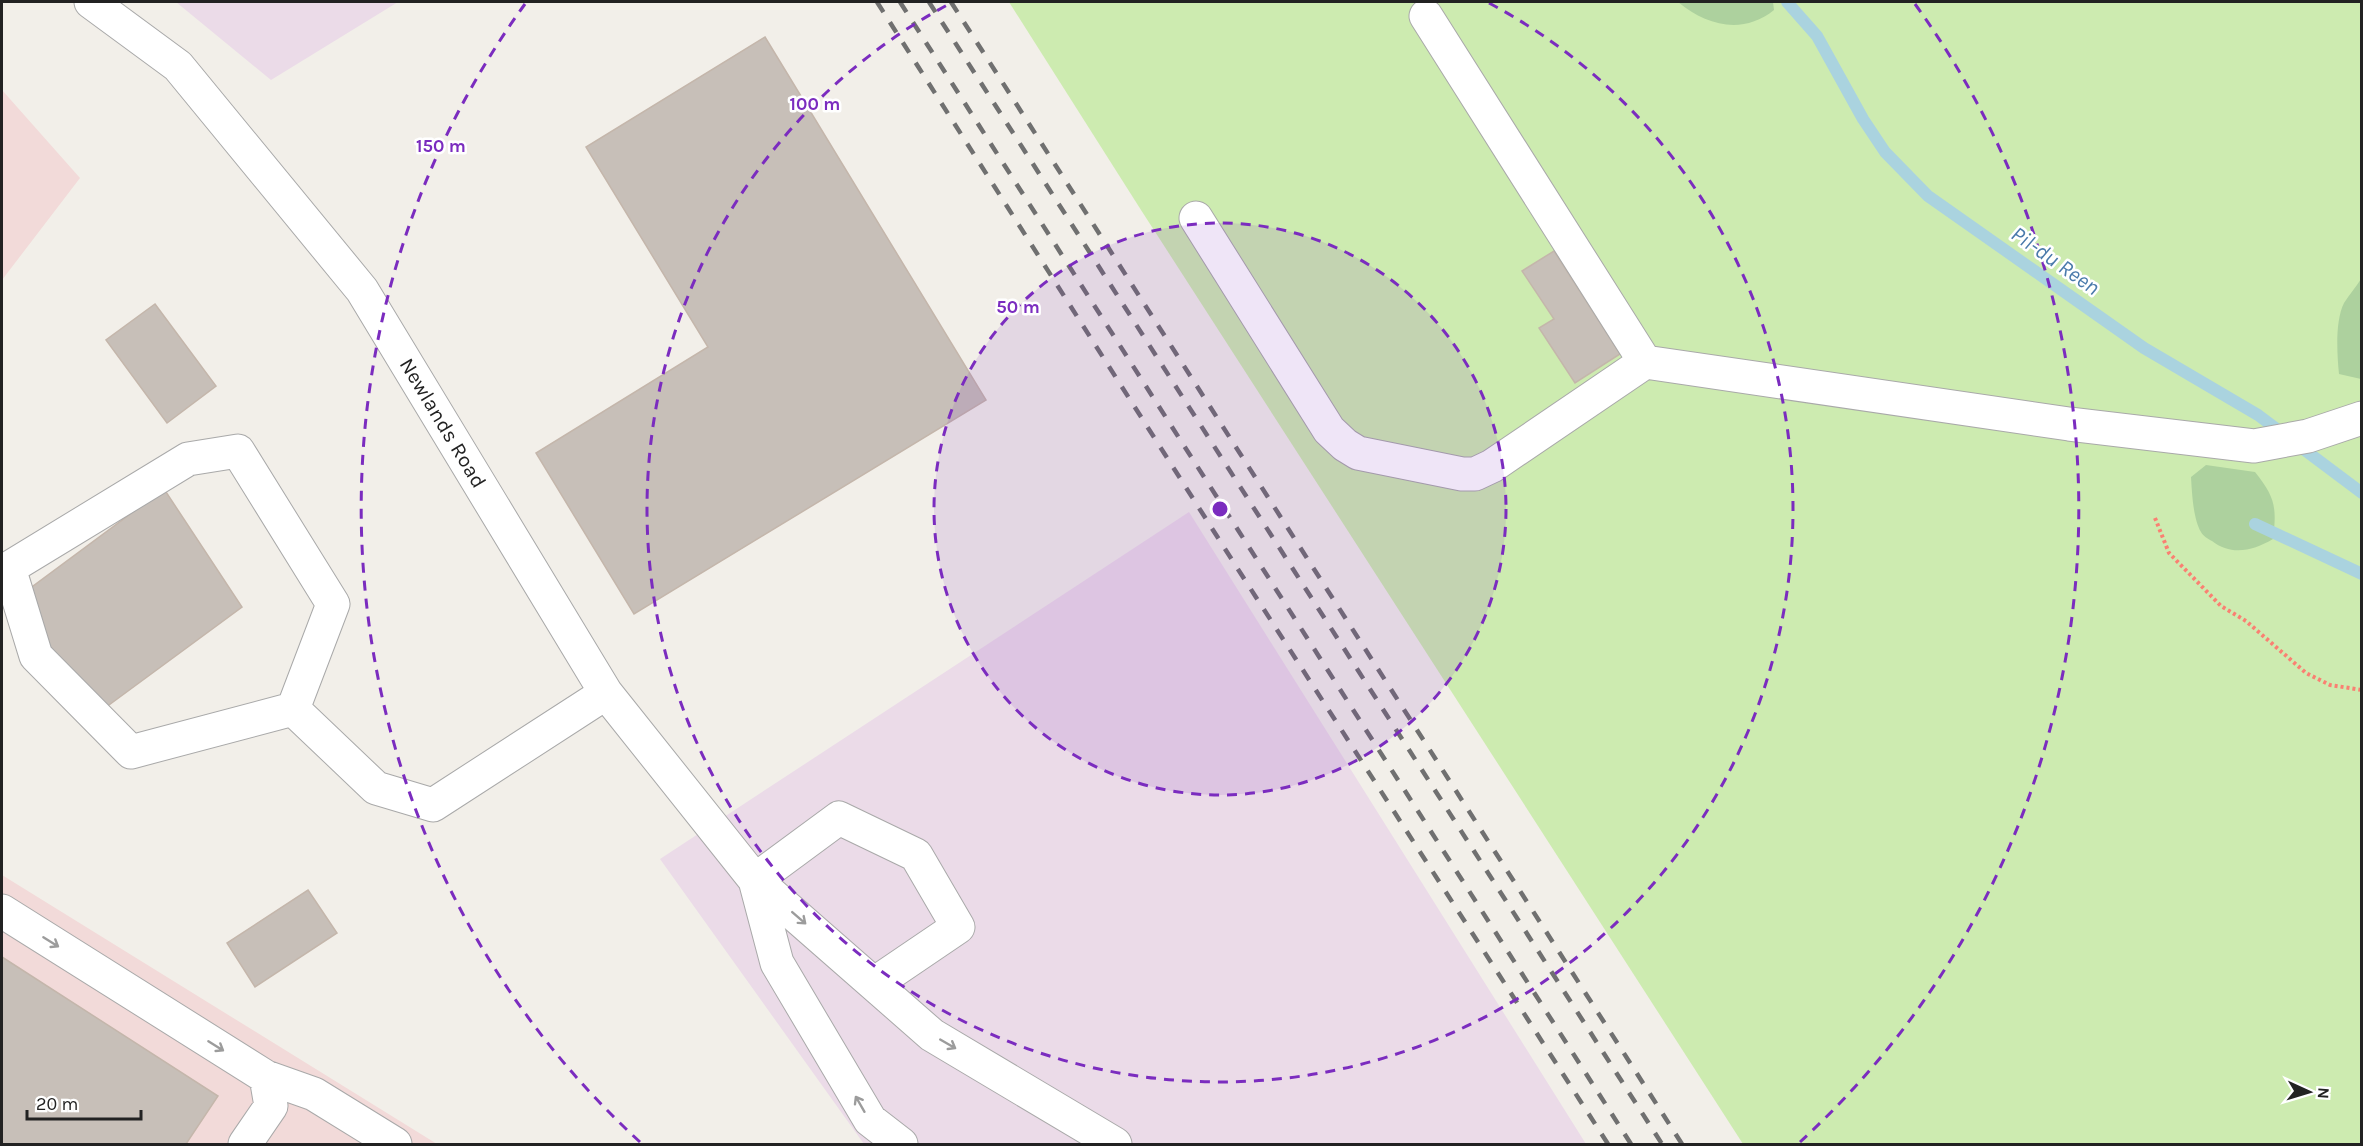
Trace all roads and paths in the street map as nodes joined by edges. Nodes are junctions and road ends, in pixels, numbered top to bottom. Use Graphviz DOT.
graph roads {
  1 [pos="91,2"];
  2 [pos="1426,16"];
  3 [pos="1196,218"];
  4 [pos="1645,362"];
  5 [pos="2361,418"];
  6 [pos="2156,518"];
  7 [pos="2361,690"];
  8 [pos="606,693"];
  9 [pos="293,709"];
  10 [pos="755,880"];
  11 [pos="2,911"];
  12 [pos="874,984"];
  13 [pos="266,1077"];
  14 [pos="245,1144"];
  15 [pos="395,1144"];
  16 [pos="901,1144"];
  17 [pos="1115,1144"];
  1 -- 8 [label="street, Newlands Road"];
  2 -- 4 [label="street"];
  3 -- 4 [label="street"];
  4 -- 5 [label="street"];
  6 -- 7 [label="path"];
  8 -- 9 [label="street"];
  8 -- 10 [label="street, Newlands Road"];
  9 -- 9 [label="street"];
  10 -- 12 [label="street, one-way"];
  10 -- 12 [label="street"];
  16 -- 10 [label="street, one-way"];
  11 -- 13 [label="street, one-way"];
  12 -- 17 [label="street, one-way"];
  13 -- 14 [label="street"];
  13 -- 15 [label="street"];
}
